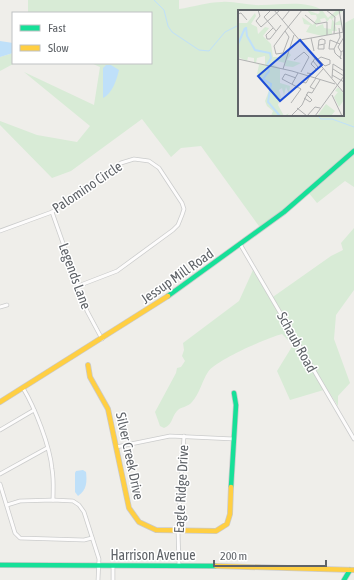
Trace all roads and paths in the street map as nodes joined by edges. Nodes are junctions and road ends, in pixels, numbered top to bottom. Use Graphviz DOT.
graph roads {
  1 [pos="354,152"];
  2 [pos="52,212"];
  3 [pos="0,231"];
  4 [pos="240,244"];
  5 [pos="78,286"];
  6 [pos="7,305"];
  7 [pos="0,307"];
  8 [pos="102,339"];
  9 [pos="88,365"];
  10 [pos="23,388"];
  11 [pos="234,393"];
  12 [pos="0,402"];
  13 [pos="34,410"];
  14 [pos="0,430"];
  15 [pos="184,436"];
  16 [pos="234,439"];
  17 [pos="354,439"];
  18 [pos="116,446"];
  19 [pos="47,448"];
  20 [pos="0,474"];
  21 [pos="0,484"];
  22 [pos="52,500"];
  23 [pos="6,505"];
  24 [pos="178,531"];
  25 [pos="92,538"];
  26 [pos="0,565"];
  27 [pos="179,565"];
  28 [pos="98,566"];
  29 [pos="114,566"];
  30 [pos="352,570"];
  31 [pos="98,580"];
  32 [pos="113,580"];
  33 [pos="344,580"];
  1 -- 4 [label="street, Jessup Mill Road"];
  2 -- 3 [label="street, Palomino Circle"];
  2 -- 5 [label="street, Legends Lane"];
  2 -- 5 [label="street, Palomino Circle"];
  4 -- 8 [label="street, Jessup Mill Road"];
  4 -- 17 [label="street, Schaub Road"];
  5 -- 8 [label="street, Legends Lane"];
  6 -- 7 [label="street"];
  8 -- 10 [label="street, Jessup Mill Road"];
  9 -- 18 [label="street, Silver Creek Drive"];
  10 -- 12 [label="street, Jessup Mill Road"];
  10 -- 13 [label="street"];
  11 -- 16 [label="street, Silver Creek Drive"];
  13 -- 14 [label="street"];
  13 -- 19 [label="street"];
  15 -- 16 [label="street"];
  15 -- 18 [label="street"];
  15 -- 24 [label="street, Eagle Ridge Drive"];
  16 -- 24 [label="street, Silver Creek Drive"];
  18 -- 24 [label="street, Silver Creek Drive"];
  19 -- 20 [label="street"];
  19 -- 22 [label="street"];
  21 -- 23 [label="street"];
  22 -- 23 [label="street"];
  22 -- 25 [label="street"];
  23 -- 25 [label="street"];
  24 -- 27 [label="street, Eagle Ridge Drive"];
  25 -- 28 [label="street"];
  26 -- 28 [label="street, Harrison Avenue"];
  27 -- 29 [label="street, Harrison Avenue"];
  27 -- 30 [label="street, Harrison Avenue"];
  28 -- 29 [label="street, Harrison Avenue"];
  28 -- 31 [label="street"];
  29 -- 32 [label="street"];
  30 -- 33 [label="street"];
}
